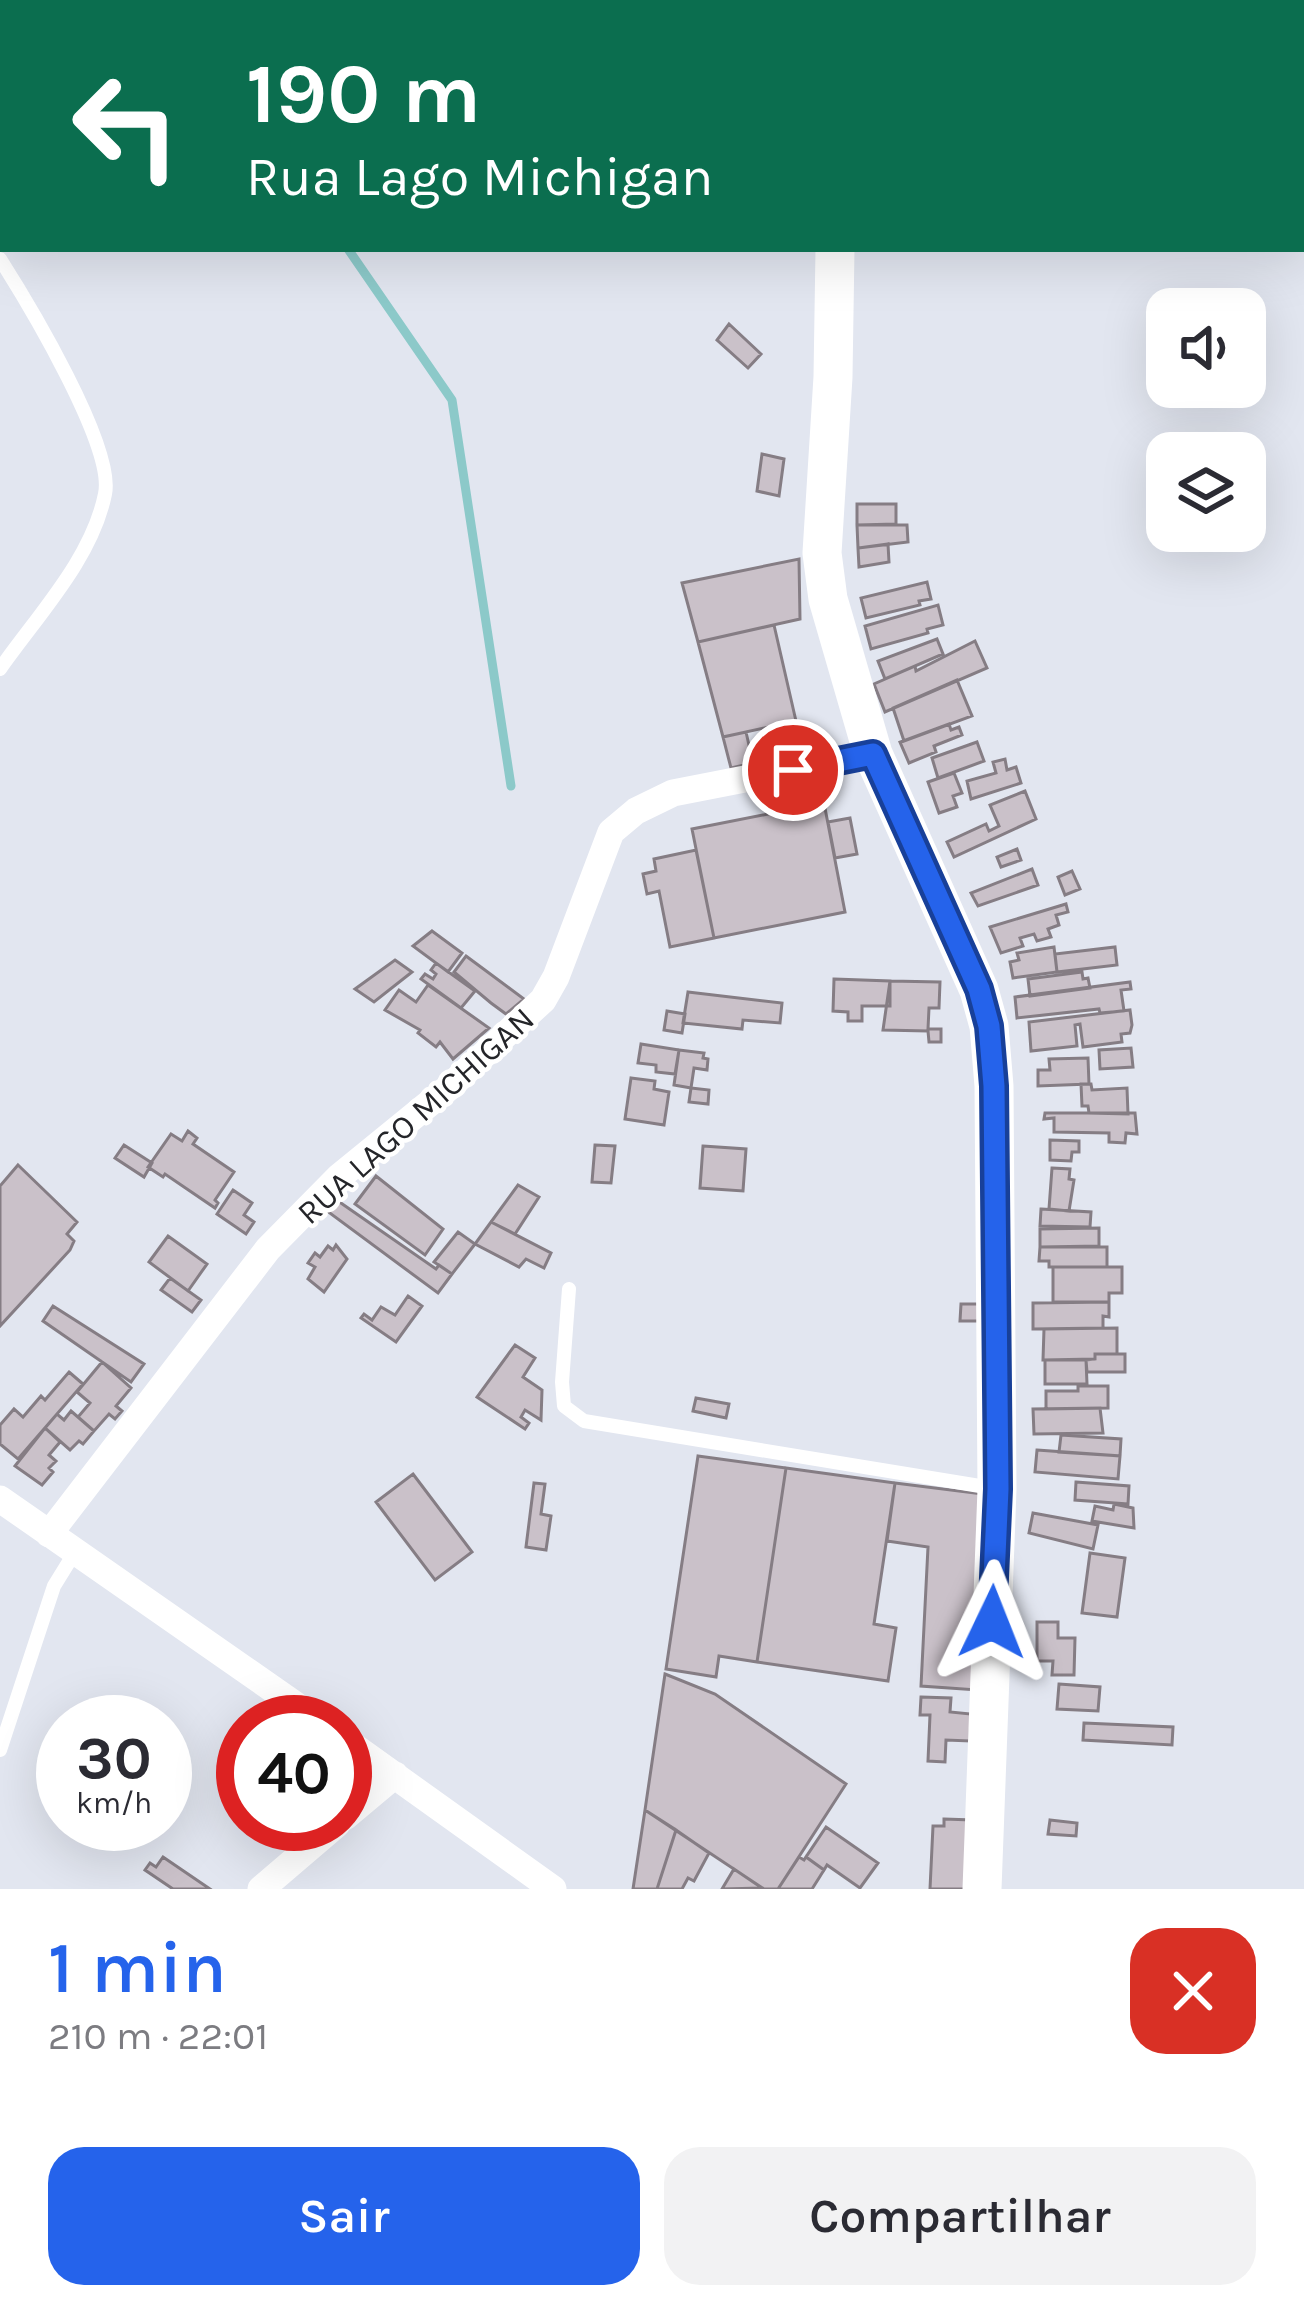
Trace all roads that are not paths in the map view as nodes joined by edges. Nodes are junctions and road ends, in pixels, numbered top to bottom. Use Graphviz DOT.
graph roads {
  1 [pos="835,252"];
  2 [pos="0,259"];
  3 [pos="0,669"];
  4 [pos="873,754"];
  5 [pos="569,1289"];
  6 [pos="998,1489"];
  7 [pos="0,1499"];
  8 [pos="49,1534"];
  9 [pos="75,1552"];
  10 [pos="281,1695"];
  11 [pos="0,1750"];
  12 [pos="372,1759"];
  13 [pos="394,1775"];
  14 [pos="372,1794"];
  15 [pos="305,1851"];
  16 [pos="261,1889"];
  17 [pos="553,1889"];
  18 [pos="982,1889"];
  1 -- 4 [label="street"];
  2 -- 3 [label="lane"];
  4 -- 6 [label="street"];
  4 -- 8 [label="street, RUA LAGO MICHIGAN"];
  5 -- 6 [label="lane"];
  6 -- 18 [label="street"];
  7 -- 8 [label="street"];
  8 -- 9 [label="street"];
  9 -- 10 [label="street"];
  9 -- 11 [label="lane"];
  12 -- 13 [label="street"];
  13 -- 14 [label="street"];
  13 -- 17 [label="street"];
  15 -- 16 [label="street"];
}
